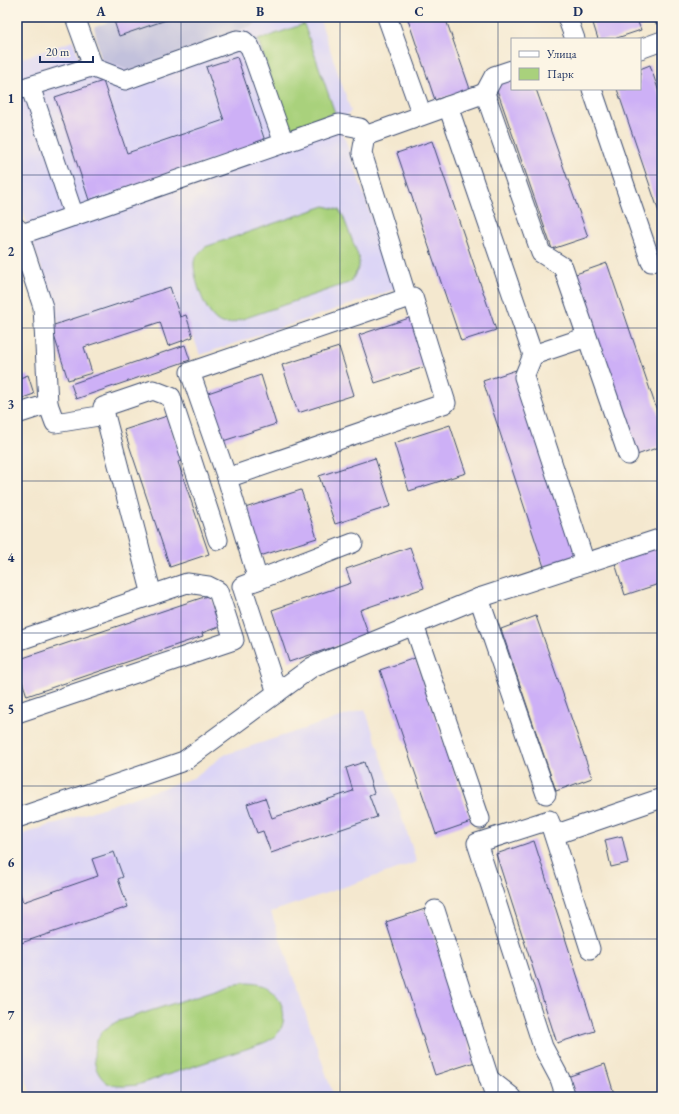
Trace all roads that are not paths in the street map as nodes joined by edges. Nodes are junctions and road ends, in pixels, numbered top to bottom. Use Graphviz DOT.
graph roads {
  1 [pos="75,17"];
  2 [pos="387,17"];
  3 [pos="567,17"];
  4 [pos="575,38"];
  5 [pos="662,41"];
  6 [pos="641,49"];
  7 [pos="91,67"];
  8 [pos="511,70"];
  9 [pos="23,88"];
  10 [pos="592,90"];
  11 [pos="485,93"];
  12 [pos="448,106"];
  13 [pos="422,115"];
  14 [pos="365,136"];
  15 [pos="284,143"];
  16 [pos="74,216"];
  17 [pos="18,231"];
  18 [pos="651,262"];
  19 [pos="407,298"];
  20 [pos="587,337"];
  21 [pos="533,355"];
  22 [pos="48,404"];
  23 [pos="17,414"];
  24 [pos="105,415"];
  25 [pos="628,455"];
  26 [pos="227,478"];
  27 [pos="662,538"];
  28 [pos="218,540"];
  29 [pos="353,543"];
  30 [pos="585,563"];
  31 [pos="258,580"];
  32 [pos="152,595"];
  33 [pos="479,598"];
  34 [pos="414,625"];
  35 [pos="17,640"];
  36 [pos="277,693"];
  37 [pos="17,713"];
  38 [pos="546,794"];
  39 [pos="662,798"];
  40 [pos="17,818"];
  41 [pos="480,819"];
  42 [pos="554,835"];
  43 [pos="434,910"];
  44 [pos="590,949"];
  45 [pos="489,1079"];
  46 [pos="495,1097"];
  47 [pos="512,1097"];
  48 [pos="566,1097"];
  1 -- 7 [label="lane"];
  2 -- 13 [label="lane"];
  3 -- 4 [label="lane"];
  5 -- 6 [label="lane"];
  7 -- 9 [label="lane"];
  7 -- 15 [label="lane"];
  8 -- 11 [label="lane"];
  9 -- 16 [label="lane"];
  10 -- 18 [label="lane"];
  11 -- 12 [label="lane"];
  11 -- 20 [label="lane"];
  12 -- 13 [label="lane"];
  12 -- 21 [label="lane"];
  13 -- 14 [label="lane"];
  14 -- 15 [label="lane"];
  14 -- 19 [label="lane"];
  15 -- 16 [label="lane"];
  16 -- 17 [label="lane"];
  17 -- 22 [label="lane"];
  19 -- 26 [label="lane"];
  19 -- 26 [label="lane"];
  20 -- 21 [label="lane"];
  20 -- 25 [label="lane"];
  21 -- 30 [label="lane"];
  22 -- 23 [label="lane"];
  22 -- 24 [label="lane"];
  24 -- 28 [label="lane"];
  24 -- 32 [label="lane"];
  26 -- 31 [label="lane"];
  27 -- 30 [label="lane"];
  29 -- 31 [label="lane"];
  30 -- 33 [label="lane"];
  31 -- 36 [label="lane"];
  32 -- 35 [label="lane"];
  32 -- 37 [label="lane"];
  33 -- 34 [label="lane"];
  33 -- 38 [label="lane"];
  34 -- 36 [label="lane"];
  34 -- 41 [label="lane"];
  36 -- 40 [label="lane"];
  39 -- 42 [label="lane"];
  42 -- 44 [label="lane"];
  42 -- 48 [label="lane"];
  43 -- 45 [label="lane"];
  45 -- 46 [label="lane"];
  45 -- 47 [label="lane"];
}
